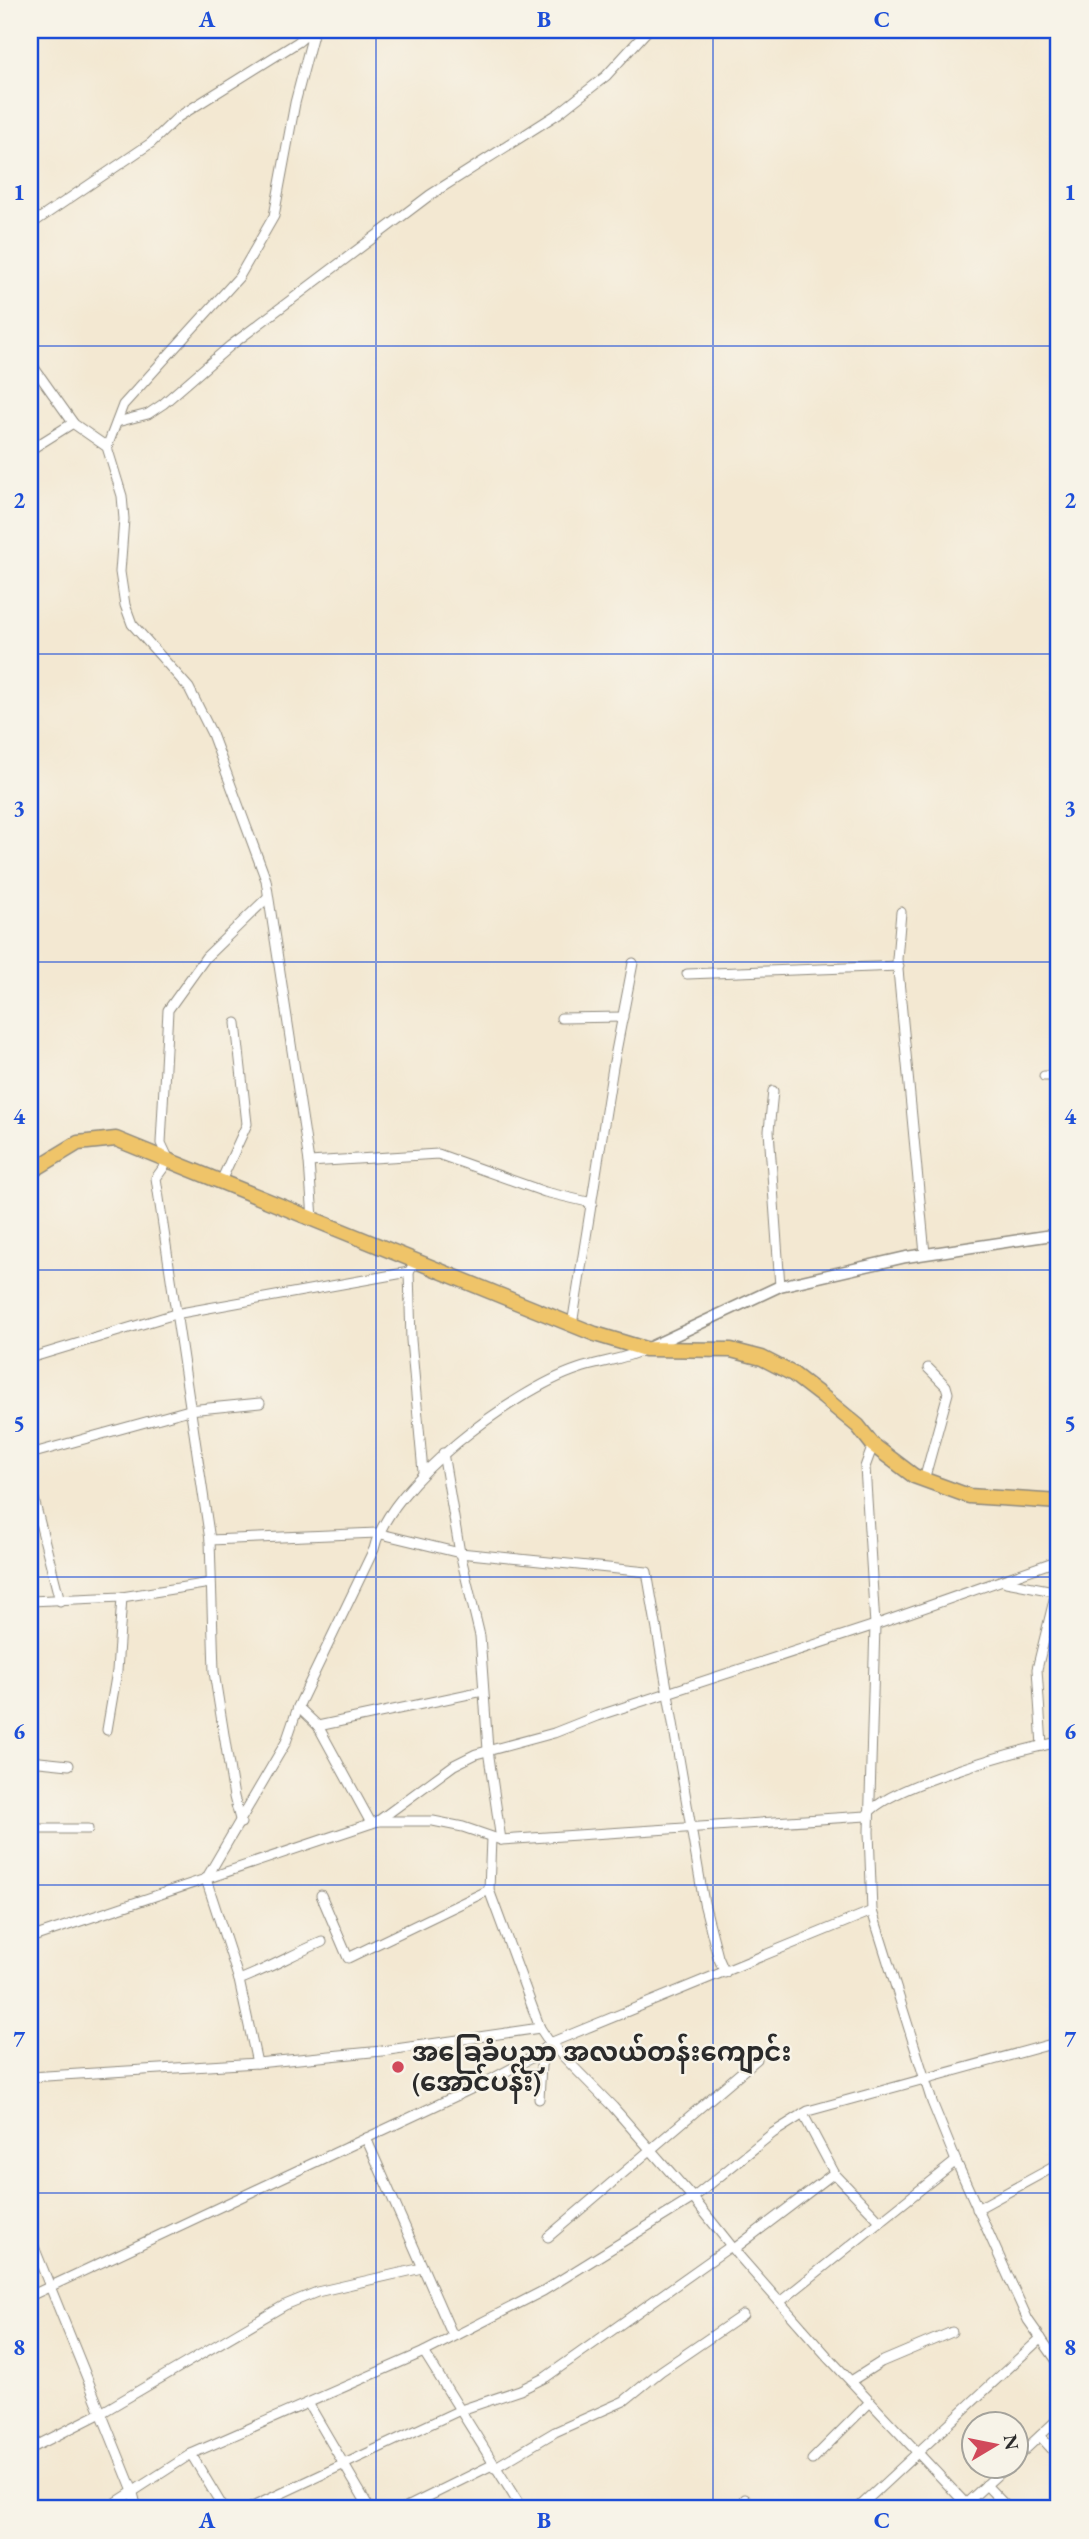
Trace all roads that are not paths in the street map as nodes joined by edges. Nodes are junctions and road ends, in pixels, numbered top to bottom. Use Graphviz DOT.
graph roads {
  1 [pos="313,30"];
  2 [pos="648,30"];
  3 [pos="30,225"];
  4 [pos="30,362"];
  5 [pos="34,375"];
  6 [pos="117,422"];
  7 [pos="73,423"];
  8 [pos="107,447"];
  9 [pos="30,450"];
  10 [pos="268,897"];
  11 [pos="901,912"];
  12 [pos="634,962"];
  13 [pos="899,966"];
  14 [pos="687,974"];
  15 [pos="623,1017"];
  16 [pos="561,1018"];
  17 [pos="236,1023"];
  18 [pos="1044,1076"];
  19 [pos="1059,1076"];
  20 [pos="773,1091"];
  21 [pos="169,1160"];
  22 [pos="309,1162"];
  23 [pos="30,1172"];
  24 [pos="221,1181"];
  25 [pos="592,1203"];
  26 [pos="313,1219"];
  27 [pos="1059,1234"];
  28 [pos="925,1254"];
  29 [pos="412,1267"];
  30 [pos="780,1286"];
  31 [pos="175,1314"];
  32 [pos="572,1325"];
  33 [pos="645,1349"];
  34 [pos="30,1358"];
  35 [pos="928,1368"];
  36 [pos="260,1403"];
  37 [pos="189,1410"];
  38 [pos="873,1445"];
  39 [pos="30,1454"];
  40 [pos="443,1454"];
  41 [pos="423,1472"];
  42 [pos="924,1480"];
  43 [pos="30,1484"];
  44 [pos="1059,1502"];
  45 [pos="377,1532"];
  46 [pos="210,1541"];
  47 [pos="460,1553"];
  48 [pos="1059,1561"];
  49 [pos="1003,1581"];
  50 [pos="210,1583"];
  51 [pos="1058,1592"];
  52 [pos="122,1597"];
  53 [pos="30,1601"];
  54 [pos="60,1601"];
  55 [pos="875,1625"];
  56 [pos="484,1691"];
  57 [pos="668,1693"];
  58 [pos="298,1707"];
  59 [pos="318,1726"];
  60 [pos="107,1730"];
  61 [pos="1059,1742"];
  62 [pos="1042,1745"];
  63 [pos="488,1751"];
  64 [pos="30,1761"];
  65 [pos="69,1765"];
  66 [pos="871,1809"];
  67 [pos="374,1822"];
  68 [pos="241,1823"];
  69 [pos="690,1828"];
  70 [pos="30,1829"];
  71 [pos="88,1829"];
  72 [pos="496,1839"];
  73 [pos="206,1878"];
  74 [pos="489,1890"];
  75 [pos="321,1895"];
  76 [pos="873,1911"];
  77 [pos="30,1938"];
  78 [pos="322,1942"];
  79 [pos="725,1973"];
  80 [pos="239,1980"];
  81 [pos="540,2028"];
  82 [pos="1059,2042"];
  83 [pos="550,2043"];
  84 [pos="757,2059"];
  85 [pos="257,2063"];
  86 [pos="30,2077"];
  87 [pos="925,2079"];
  88 [pos="539,2099"];
  89 [pos="803,2114"];
  90 [pos="366,2138"];
  91 [pos="649,2148"];
  92 [pos="956,2161"];
  93 [pos="1059,2164"];
  94 [pos="835,2174"];
  95 [pos="693,2198"];
  96 [pos="976,2209"];
  97 [pos="880,2221"];
  98 [pos="30,2237"];
  99 [pos="548,2237"];
  100 [pos="733,2248"];
  101 [pos="422,2268"];
  102 [pos="48,2287"];
  103 [pos="30,2296"];
  104 [pos="781,2301"];
  105 [pos="743,2315"];
  106 [pos="952,2332"];
  107 [pos="453,2336"];
  108 [pos="1041,2338"];
  109 [pos="424,2352"];
  110 [pos="1059,2364"];
  111 [pos="851,2381"];
  112 [pos="870,2402"];
  113 [pos="307,2403"];
  114 [pos="458,2411"];
  115 [pos="101,2413"];
  116 [pos="1059,2418"];
  117 [pos="1040,2436"];
  118 [pos="1030,2445"];
  119 [pos="30,2449"];
  120 [pos="917,2453"];
  121 [pos="191,2454"];
  122 [pos="1059,2457"];
  123 [pos="812,2460"];
  124 [pos="344,2465"];
  125 [pos="493,2467"];
  126 [pos="992,2480"];
  127 [pos="986,2485"];
  128 [pos="132,2489"];
  129 [pos="745,2499"];
  130 [pos="963,2507"];
  131 [pos="106,2509"];
  132 [pos="137,2509"];
  133 [pos="224,2509"];
  134 [pos="247,2509"];
  135 [pos="370,2509"];
  136 [pos="403,2509"];
  137 [pos="522,2509"];
  138 [pos="753,2509"];
  139 [pos="857,2509"];
  140 [pos="1009,2509"];
  1 -- 3 [label="street"];
  1 -- 6 [label="street"];
  2 -- 6 [label="street"];
  4 -- 5 [label="street"];
  5 -- 7 [label="street"];
  6 -- 8 [label="street"];
  7 -- 8 [label="street"];
  7 -- 9 [label="street"];
  8 -- 10 [label="street"];
  10 -- 21 [label="street"];
  10 -- 22 [label="street"];
  11 -- 13 [label="street"];
  12 -- 15 [label="street"];
  13 -- 14 [label="street"];
  13 -- 28 [label="street"];
  15 -- 16 [label="street"];
  15 -- 25 [label="street"];
  17 -- 24 [label="street"];
  18 -- 19 [label="street"];
  20 -- 30 [label="street"];
  21 -- 23 [label="main road"];
  21 -- 24 [label="main road"];
  21 -- 31 [label="street"];
  22 -- 25 [label="street"];
  22 -- 26 [label="street"];
  24 -- 26 [label="main road"];
  25 -- 32 [label="street"];
  26 -- 29 [label="main road"];
  27 -- 28 [label="street"];
  28 -- 30 [label="street"];
  29 -- 31 [label="street"];
  29 -- 32 [label="main road"];
  29 -- 41 [label="street"];
  30 -- 33 [label="street"];
  31 -- 34 [label="street"];
  31 -- 37 [label="street"];
  32 -- 33 [label="main road"];
  33 -- 38 [label="main road"];
  33 -- 40 [label="street"];
  35 -- 42 [label="street"];
  36 -- 37 [label="street"];
  37 -- 39 [label="street"];
  37 -- 46 [label="street"];
  38 -- 42 [label="main road"];
  38 -- 55 [label="street"];
  40 -- 41 [label="street"];
  40 -- 47 [label="street"];
  41 -- 45 [label="street"];
  42 -- 44 [label="main road"];
  43 -- 54 [label="street"];
  45 -- 46 [label="street"];
  45 -- 47 [label="street"];
  45 -- 58 [label="street"];
  46 -- 50 [label="street"];
  47 -- 56 [label="street"];
  47 -- 57 [label="street"];
  48 -- 49 [label="street"];
  48 -- 51 [label="street"];
  49 -- 51 [label="street"];
  49 -- 55 [label="street"];
  50 -- 52 [label="street"];
  50 -- 68 [label="street"];
  51 -- 62 [label="street"];
  52 -- 54 [label="street"];
  52 -- 60 [label="street"];
  53 -- 54 [label="street"];
  55 -- 57 [label="street"];
  55 -- 66 [label="street"];
  56 -- 59 [label="street"];
  56 -- 63 [label="street"];
  57 -- 63 [label="street"];
  57 -- 69 [label="street"];
  58 -- 59 [label="street"];
  58 -- 68 [label="street"];
  59 -- 67 [label="street"];
  61 -- 62 [label="street"];
  62 -- 66 [label="street"];
  63 -- 67 [label="street"];
  63 -- 72 [label="street"];
  64 -- 65 [label="street"];
  66 -- 69 [label="street"];
  66 -- 76 [label="street"];
  67 -- 72 [label="street"];
  67 -- 73 [label="street"];
  68 -- 73 [label="street"];
  69 -- 72 [label="street"];
  69 -- 79 [label="street"];
  70 -- 71 [label="street"];
  72 -- 74 [label="street"];
  73 -- 77 [label="street"];
  73 -- 80 [label="street"];
  74 -- 75 [label="street"];
  74 -- 81 [label="street"];
  76 -- 79 [label="street"];
  76 -- 87 [label="street"];
  78 -- 80 [label="street"];
  79 -- 83 [label="street"];
  80 -- 85 [label="street"];
  81 -- 83 [label="street"];
  81 -- 85 [label="street"];
  82 -- 87 [label="street"];
  83 -- 88 [label="street"];
  83 -- 90 [label="street"];
  83 -- 91 [label="street"];
  84 -- 91 [label="street"];
  85 -- 86 [label="street"];
  87 -- 89 [label="street"];
  87 -- 92 [label="street"];
  89 -- 94 [label="street"];
  89 -- 95 [label="street"];
  90 -- 101 [label="street"];
  90 -- 102 [label="street"];
  91 -- 95 [label="street"];
  91 -- 99 [label="street"];
  92 -- 96 [label="street"];
  92 -- 97 [label="street"];
  93 -- 96 [label="street"];
  94 -- 97 [label="street"];
  94 -- 100 [label="street"];
  95 -- 100 [label="street"];
  95 -- 107 [label="street"];
  96 -- 108 [label="street"];
  97 -- 104 [label="street"];
  98 -- 102 [label="street"];
  100 -- 104 [label="street"];
  100 -- 114 [label="street"];
  101 -- 107 [label="street"];
  101 -- 115 [label="street"];
  102 -- 103 [label="street"];
  102 -- 115 [label="street"];
  104 -- 111 [label="street"];
  105 -- 125 [label="street"];
  106 -- 111 [label="street"];
  107 -- 109 [label="street"];
  108 -- 110 [label="street"];
  108 -- 120 [label="street"];
  109 -- 113 [label="street"];
  109 -- 114 [label="street"];
  111 -- 112 [label="street"];
  112 -- 120 [label="street"];
  112 -- 123 [label="street"];
  113 -- 121 [label="street"];
  113 -- 124 [label="street"];
  114 -- 124 [label="street"];
  114 -- 125 [label="street"];
  115 -- 119 [label="street"];
  115 -- 128 [label="street"];
  116 -- 117 [label="street"];
  117 -- 118 [label="street"];
  117 -- 122 [label="street"];
  120 -- 130 [label="street"];
  120 -- 139 [label="street"];
  121 -- 128 [label="street"];
  121 -- 133 [label="street"];
  124 -- 134 [label="street"];
  124 -- 135 [label="street"];
  125 -- 136 [label="street"];
  125 -- 137 [label="street"];
  126 -- 127 [label="street"];
  127 -- 130 [label="street"];
  127 -- 140 [label="street"];
  128 -- 131 [label="street"];
  128 -- 132 [label="street"];
  129 -- 138 [label="street"];
}
